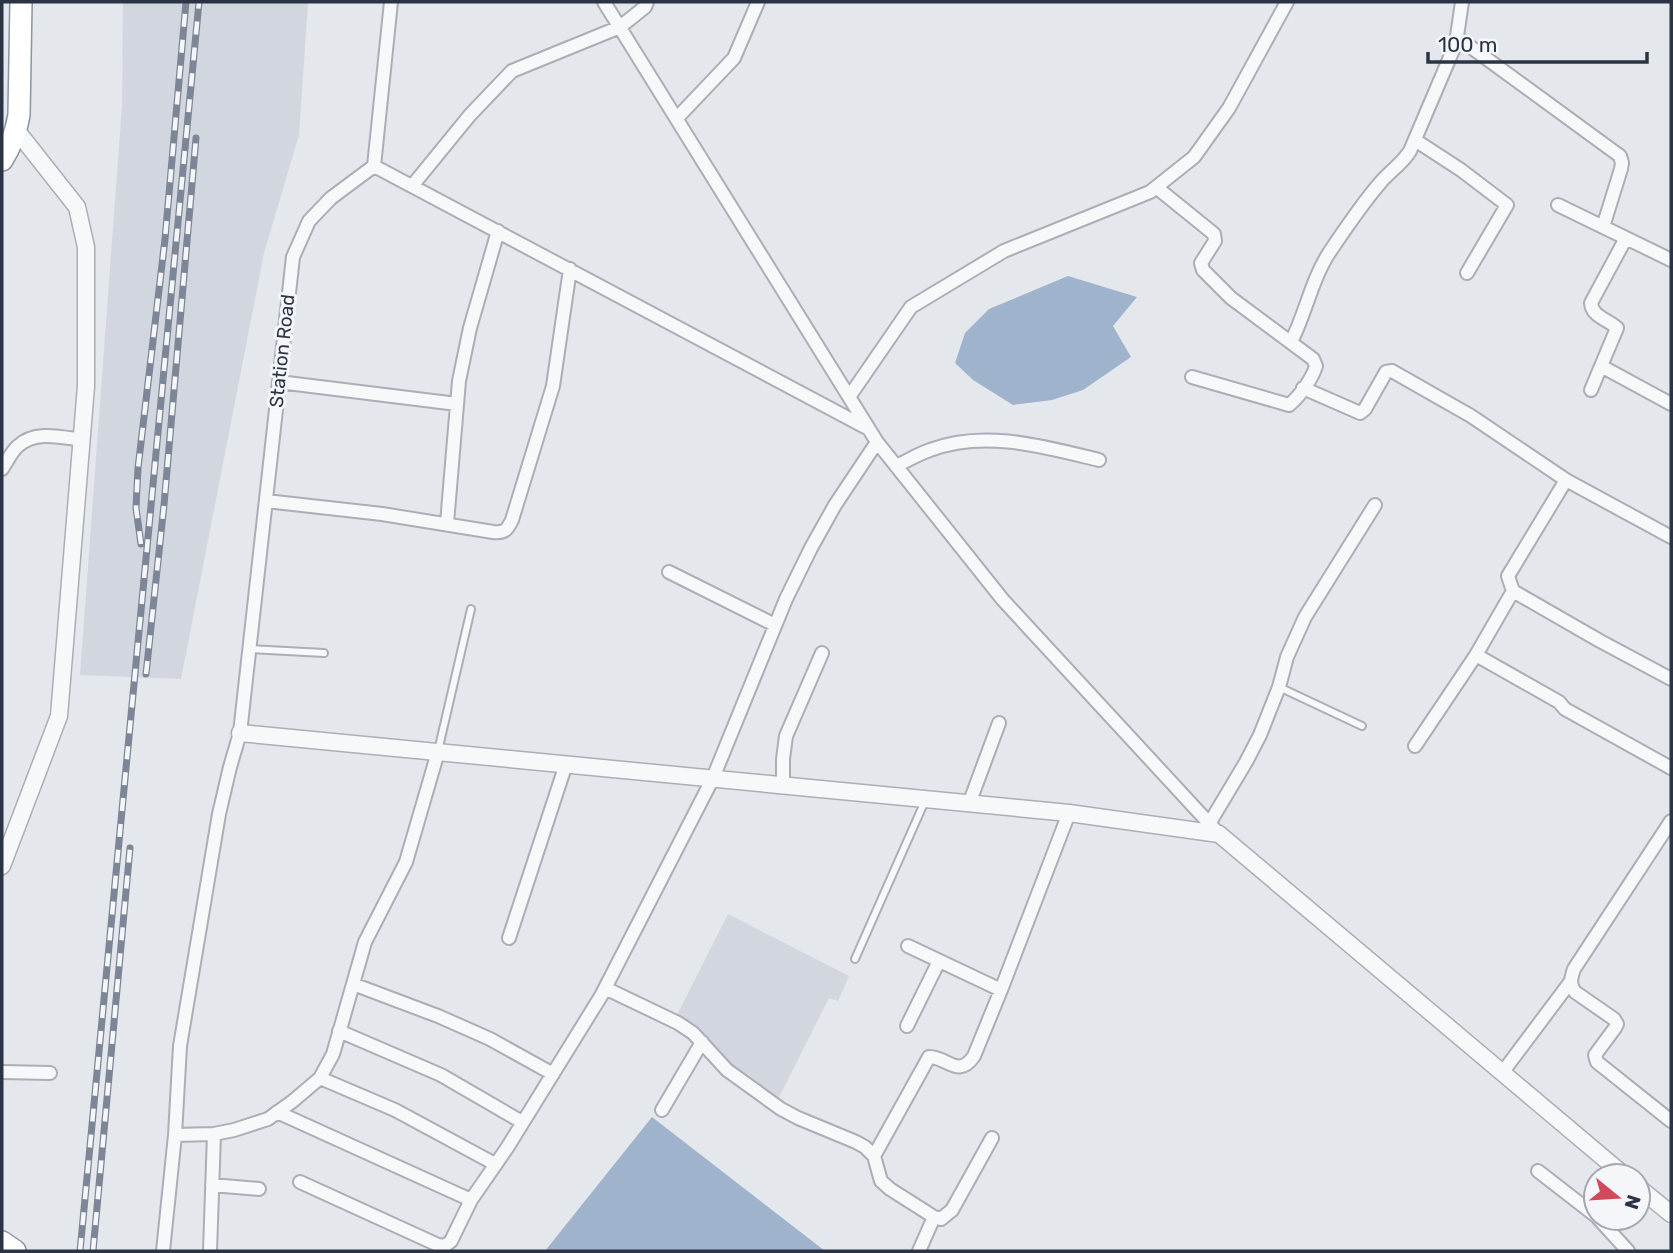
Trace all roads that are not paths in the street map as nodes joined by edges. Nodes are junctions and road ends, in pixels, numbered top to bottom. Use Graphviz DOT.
graph roads {
  1 [pos="21,2"];
  2 [pos="391,2"];
  3 [pos="604,2"];
  4 [pos="646,2"];
  5 [pos="758,2"];
  6 [pos="1287,2"];
  7 [pos="1462,2"];
  8 [pos="620,27"];
  9 [pos="1457,37"];
  10 [pos="677,118"];
  11 [pos="17,131"];
  12 [pos="1415,140"];
  13 [pos="2,160"];
  14 [pos="374,166"];
  15 [pos="412,186"];
  16 [pos="1156,187"];
  17 [pos="1558,205"];
  18 [pos="1603,227"];
  19 [pos="498,231"];
  20 [pos="1626,238"];
  21 [pos="1671,260"];
  22 [pos="570,270"];
  23 [pos="1467,273"];
  24 [pos="1291,342"];
  25 [pos="1601,366"];
  26 [pos="1192,377"];
  27 [pos="279,382"];
  28 [pos="1303,388"];
  29 [pos="1591,390"];
  30 [pos="849,397"];
  31 [pos="457,404"];
  32 [pos="1671,404"];
  33 [pos="868,428"];
  34 [pos="82,440"];
  35 [pos="877,442"];
  36 [pos="1100,460"];
  37 [pos="896,466"];
  38 [pos="2,469"];
  39 [pos="1566,480"];
  40 [pos="266,502"];
  41 [pos="1375,505"];
  42 [pos="447,523"];
  43 [pos="1671,537"];
  44 [pos="669,572"];
  45 [pos="1513,591"];
  46 [pos="471,609"];
  47 [pos="775,625"];
  48 [pos="250,649"];
  49 [pos="324,653"];
  50 [pos="822,653"];
  51 [pos="1476,655"];
  52 [pos="1671,680"];
  53 [pos="1279,687"];
  54 [pos="999,723"];
  55 [pos="1362,726"];
  56 [pos="240,733"];
  57 [pos="1415,746"];
  58 [pos="438,752"];
  59 [pos="566,764"];
  60 [pos="1671,768"];
  61 [pos="713,778"];
  62 [pos="783,785"];
  63 [pos="926,800"];
  64 [pos="969,804"];
  65 [pos="1069,813"];
  66 [pos="1671,821"];
  67 [pos="1214,829"];
  68 [pos="2,866"];
  69 [pos="509,938"];
  70 [pos="908,946"];
  71 [pos="855,959"];
  72 [pos="939,961"];
  73 [pos="1570,981"];
  74 [pos="353,984"];
  75 [pos="605,988"];
  76 [pos="1000,990"];
  77 [pos="907,1026"];
  78 [pos="339,1031"];
  79 [pos="702,1042"];
  80 [pos="2,1072"];
  81 [pos="50,1073"];
  82 [pos="1502,1073"];
  83 [pos="553,1074"];
  84 [pos="320,1078"];
  85 [pos="662,1110"];
  86 [pos="277,1112"];
  87 [pos="1671,1121"];
  88 [pos="522,1122"];
  89 [pos="214,1134"];
  90 [pos="175,1135"];
  91 [pos="992,1138"];
  92 [pos="874,1156"];
  93 [pos="1608,1162"];
  94 [pos="495,1164"];
  95 [pos="1538,1171"];
  96 [pos="300,1182"];
  97 [pos="212,1185"];
  98 [pos="259,1189"];
  99 [pos="1652,1198"];
  100 [pos="471,1200"];
  101 [pos="1582,1205"];
  102 [pos="1671,1214"];
  103 [pos="934,1217"];
  104 [pos="1611,1232"];
  105 [pos="2,1242"];
  106 [pos="15,1251"];
  107 [pos="163,1251"];
  108 [pos="210,1251"];
  109 [pos="919,1251"];
  110 [pos="1629,1251"];
  1 -- 11 [label="highway"];
  2 -- 14 [label="street"];
  3 -- 8 [label="street"];
  4 -- 8 [label="street"];
  5 -- 10 [label="street"];
  6 -- 16 [label="street"];
  7 -- 9 [label="street"];
  8 -- 10 [label="street"];
  8 -- 15 [label="street"];
  9 -- 12 [label="street"];
  9 -- 18 [label="street"];
  10 -- 30 [label="street"];
  11 -- 13 [label="highway"];
  11 -- 34 [label="street"];
  12 -- 23 [label="street"];
  12 -- 24 [label="street"];
  14 -- 15 [label="street"];
  14 -- 27 [label="street, Station Road"];
  15 -- 19 [label="street"];
  16 -- 24 [label="street"];
  16 -- 30 [label="street"];
  17 -- 18 [label="street"];
  18 -- 20 [label="street"];
  19 -- 22 [label="street"];
  19 -- 31 [label="street"];
  20 -- 21 [label="street"];
  20 -- 25 [label="street"];
  22 -- 33 [label="street"];
  22 -- 42 [label="street"];
  24 -- 28 [label="street"];
  25 -- 29 [label="street"];
  25 -- 32 [label="street"];
  26 -- 28 [label="street"];
  27 -- 31 [label="street"];
  27 -- 40 [label="street, Station Road"];
  28 -- 39 [label="street"];
  30 -- 33 [label="street"];
  31 -- 42 [label="street"];
  33 -- 35 [label="street"];
  34 -- 38 [label="street"];
  34 -- 68 [label="street"];
  35 -- 37 [label="street"];
  35 -- 47 [label="street"];
  36 -- 37 [label="street"];
  37 -- 67 [label="street"];
  39 -- 43 [label="street"];
  39 -- 45 [label="street"];
  40 -- 42 [label="street"];
  40 -- 48 [label="street, Station Road"];
  41 -- 53 [label="street"];
  44 -- 47 [label="street"];
  45 -- 51 [label="street"];
  45 -- 52 [label="street"];
  46 -- 58 [label="lane"];
  47 -- 61 [label="street"];
  48 -- 49 [label="lane"];
  48 -- 56 [label="street, Station Road"];
  50 -- 62 [label="street"];
  51 -- 57 [label="street"];
  51 -- 60 [label="street"];
  53 -- 55 [label="lane"];
  53 -- 67 [label="street"];
  54 -- 64 [label="street"];
  56 -- 58 [label="street"];
  56 -- 90 [label="street, Station Road"];
  58 -- 59 [label="street"];
  58 -- 74 [label="street"];
  59 -- 61 [label="street"];
  59 -- 69 [label="street"];
  61 -- 62 [label="street"];
  61 -- 75 [label="street"];
  62 -- 63 [label="street"];
  63 -- 64 [label="street"];
  63 -- 71 [label="lane"];
  64 -- 65 [label="street"];
  65 -- 67 [label="street"];
  65 -- 76 [label="street"];
  66 -- 73 [label="street"];
  67 -- 82 [label="street"];
  70 -- 72 [label="street"];
  72 -- 76 [label="street"];
  72 -- 77 [label="street"];
  73 -- 82 [label="street"];
  73 -- 87 [label="street"];
  74 -- 78 [label="street"];
  74 -- 83 [label="street"];
  75 -- 79 [label="street"];
  75 -- 83 [label="street"];
  76 -- 92 [label="street"];
  78 -- 84 [label="street"];
  78 -- 88 [label="street"];
  79 -- 85 [label="street"];
  79 -- 92 [label="street"];
  80 -- 81 [label="street"];
  82 -- 93 [label="street"];
  83 -- 88 [label="street"];
  84 -- 86 [label="street"];
  84 -- 94 [label="street"];
  86 -- 89 [label="street"];
  86 -- 100 [label="street"];
  88 -- 94 [label="street"];
  89 -- 90 [label="street"];
  89 -- 97 [label="street"];
  90 -- 107 [label="street, Station Road"];
  91 -- 103 [label="street"];
  92 -- 103 [label="street"];
  94 -- 100 [label="street"];
  95 -- 101 [label="street"];
  96 -- 100 [label="street"];
  97 -- 98 [label="street"];
  97 -- 108 [label="street"];
  99 -- 102 [label="street"];
  103 -- 109 [label="street"];
  104 -- 110 [label="street"];
  105 -- 106 [label="highway"];
}
